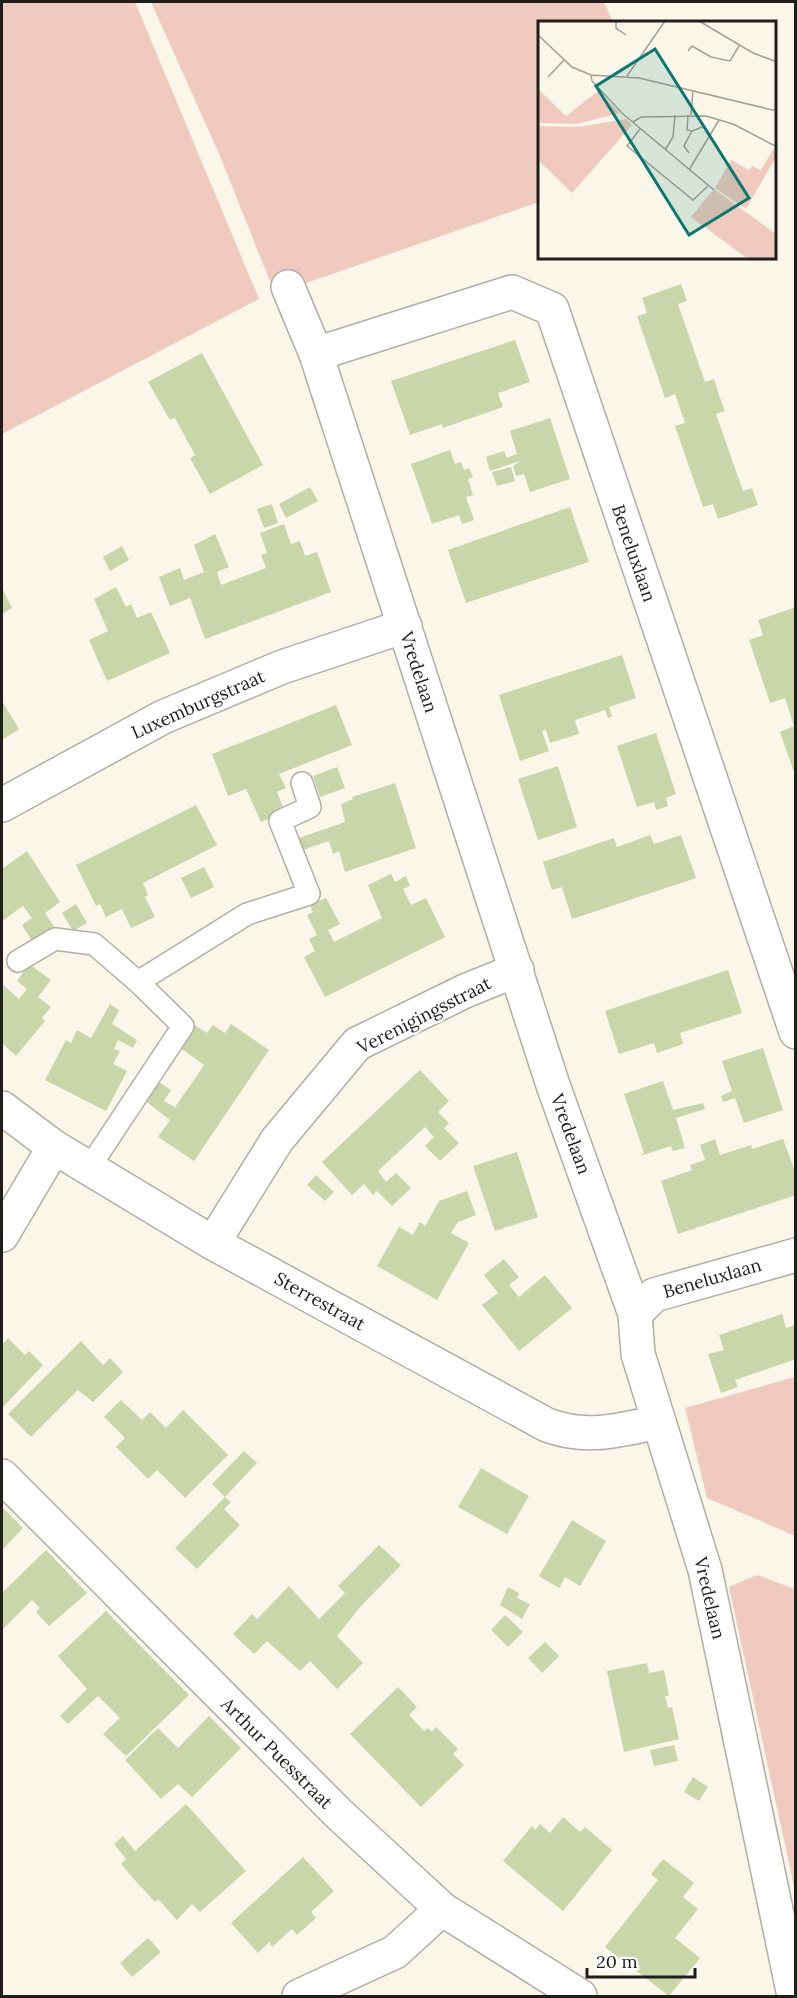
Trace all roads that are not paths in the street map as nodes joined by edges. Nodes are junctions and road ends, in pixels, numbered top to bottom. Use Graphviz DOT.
graph roads {
  1 [pos="288,287"];
  2 [pos="316,354"];
  3 [pos="405,626"];
  4 [pos="302,783"];
  5 [pos="2,805"];
  6 [pos="18,961"];
  7 [pos="517,970"];
  8 [pos="138,982"];
  9 [pos="795,1032"];
  10 [pos="2,1108"];
  11 [pos="54,1147"];
  12 [pos="89,1168"];
  13 [pos="2,1235"];
  14 [pos="213,1243"];
  15 [pos="795,1255"];
  16 [pos="635,1314"];
  17 [pos="659,1422"];
  18 [pos="2,1476"];
  19 [pos="442,1909"];
  20 [pos="298,1996"];
  21 [pos="580,1996"];
  22 [pos="794,1996"];
  1 -- 2 [label="street, Vredelaan"];
  2 -- 3 [label="street, Vredelaan"];
  2 -- 9 [label="street, Beneluxlaan"];
  3 -- 5 [label="street, Luxemburgstraat"];
  3 -- 7 [label="street, Vredelaan"];
  4 -- 8 [label="lane"];
  6 -- 8 [label="lane"];
  7 -- 14 [label="street, Verenigingsstraat"];
  7 -- 16 [label="street, Vredelaan"];
  8 -- 12 [label="lane"];
  10 -- 11 [label="street, Sterrestraat"];
  11 -- 12 [label="street, Sterrestraat"];
  11 -- 13 [label="street"];
  12 -- 14 [label="street, Sterrestraat"];
  14 -- 17 [label="street, Sterrestraat"];
  15 -- 16 [label="street, Beneluxlaan"];
  16 -- 17 [label="street, Vredelaan"];
  17 -- 22 [label="street, Vredelaan"];
  18 -- 19 [label="street, Arthur Puesstraat"];
  19 -- 20 [label="street"];
  19 -- 21 [label="street, Arthur Puesstraat"];
}
